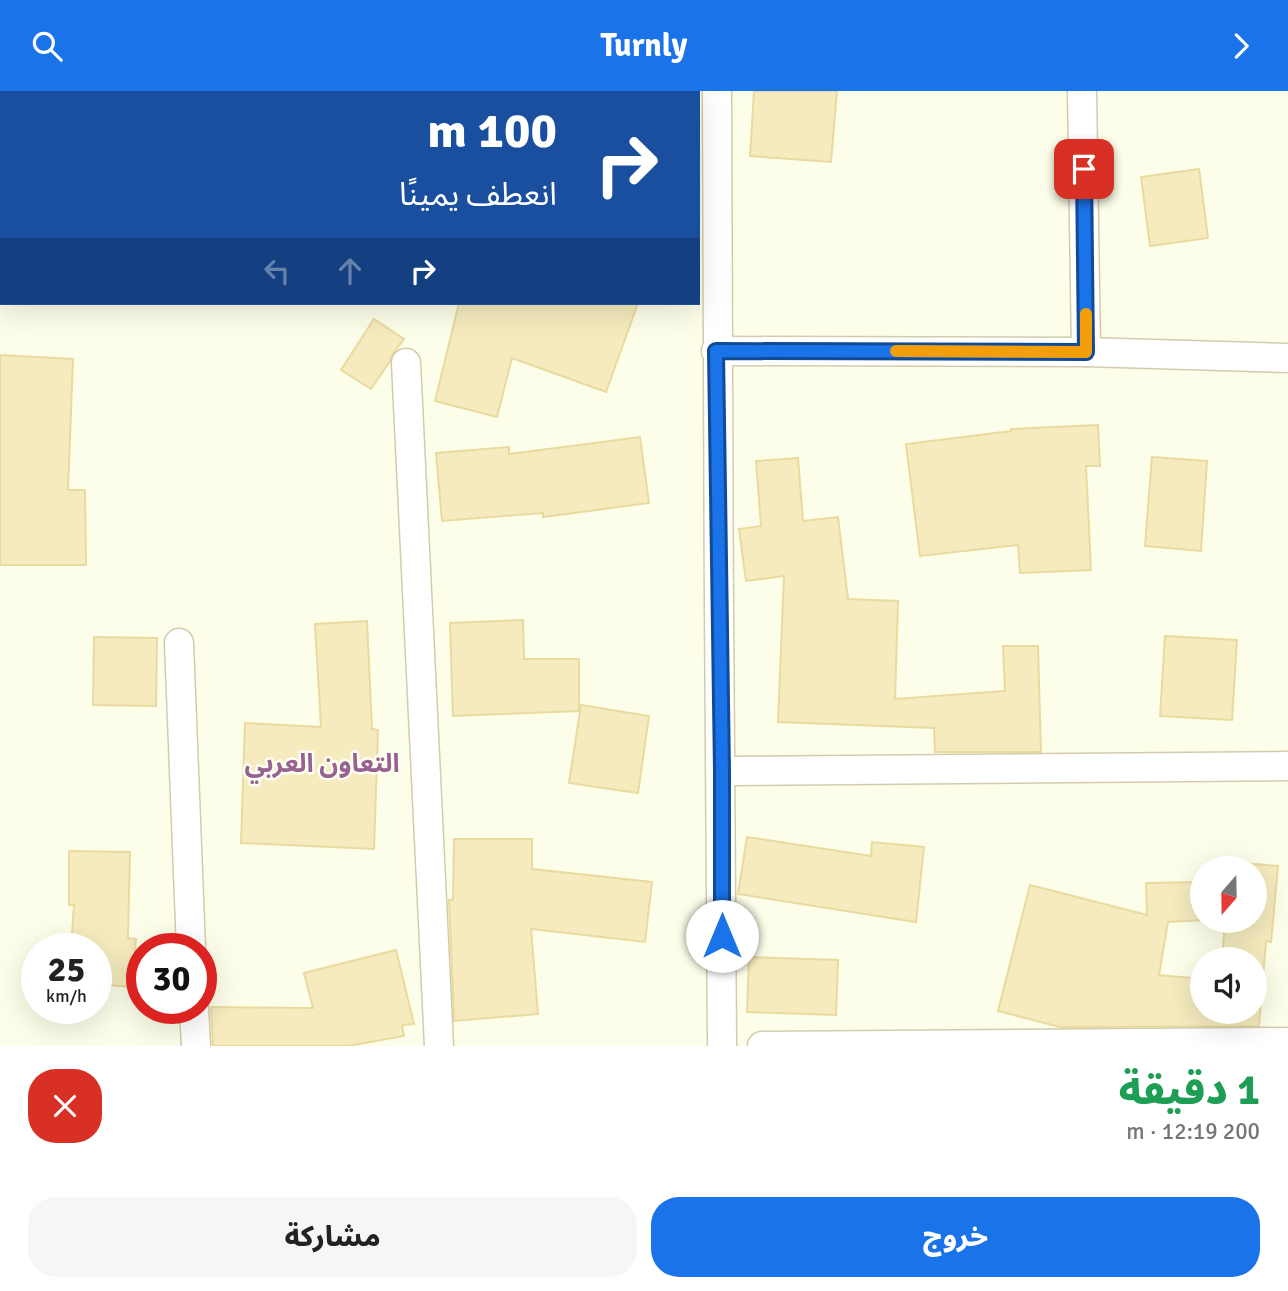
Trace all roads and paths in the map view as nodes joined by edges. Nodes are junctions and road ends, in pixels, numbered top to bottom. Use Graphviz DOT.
graph roads {
  1 [pos="717,91"];
  2 [pos="1082,91"];
  3 [pos="716,351"];
  4 [pos="1086,352"];
  5 [pos="1288,358"];
  6 [pos="406,363"];
  7 [pos="178,643"];
  8 [pos="1288,765"];
  9 [pos="722,771"];
  10 [pos="190,933"];
  11 [pos="195,1024"];
  12 [pos="1288,1042"];
  13 [pos="196,1046"];
  14 [pos="439,1046"];
  15 [pos="722,1046"];
  16 [pos="762,1046"];
  1 -- 3 [label="street"];
  2 -- 4 [label="street"];
  3 -- 4 [label="street"];
  3 -- 9 [label="street"];
  4 -- 5 [label="street"];
  6 -- 14 [label="street"];
  7 -- 10 [label="street"];
  8 -- 9 [label="street"];
  9 -- 15 [label="street"];
  11 -- 13 [label="street"];
  12 -- 16 [label="street"];
}
